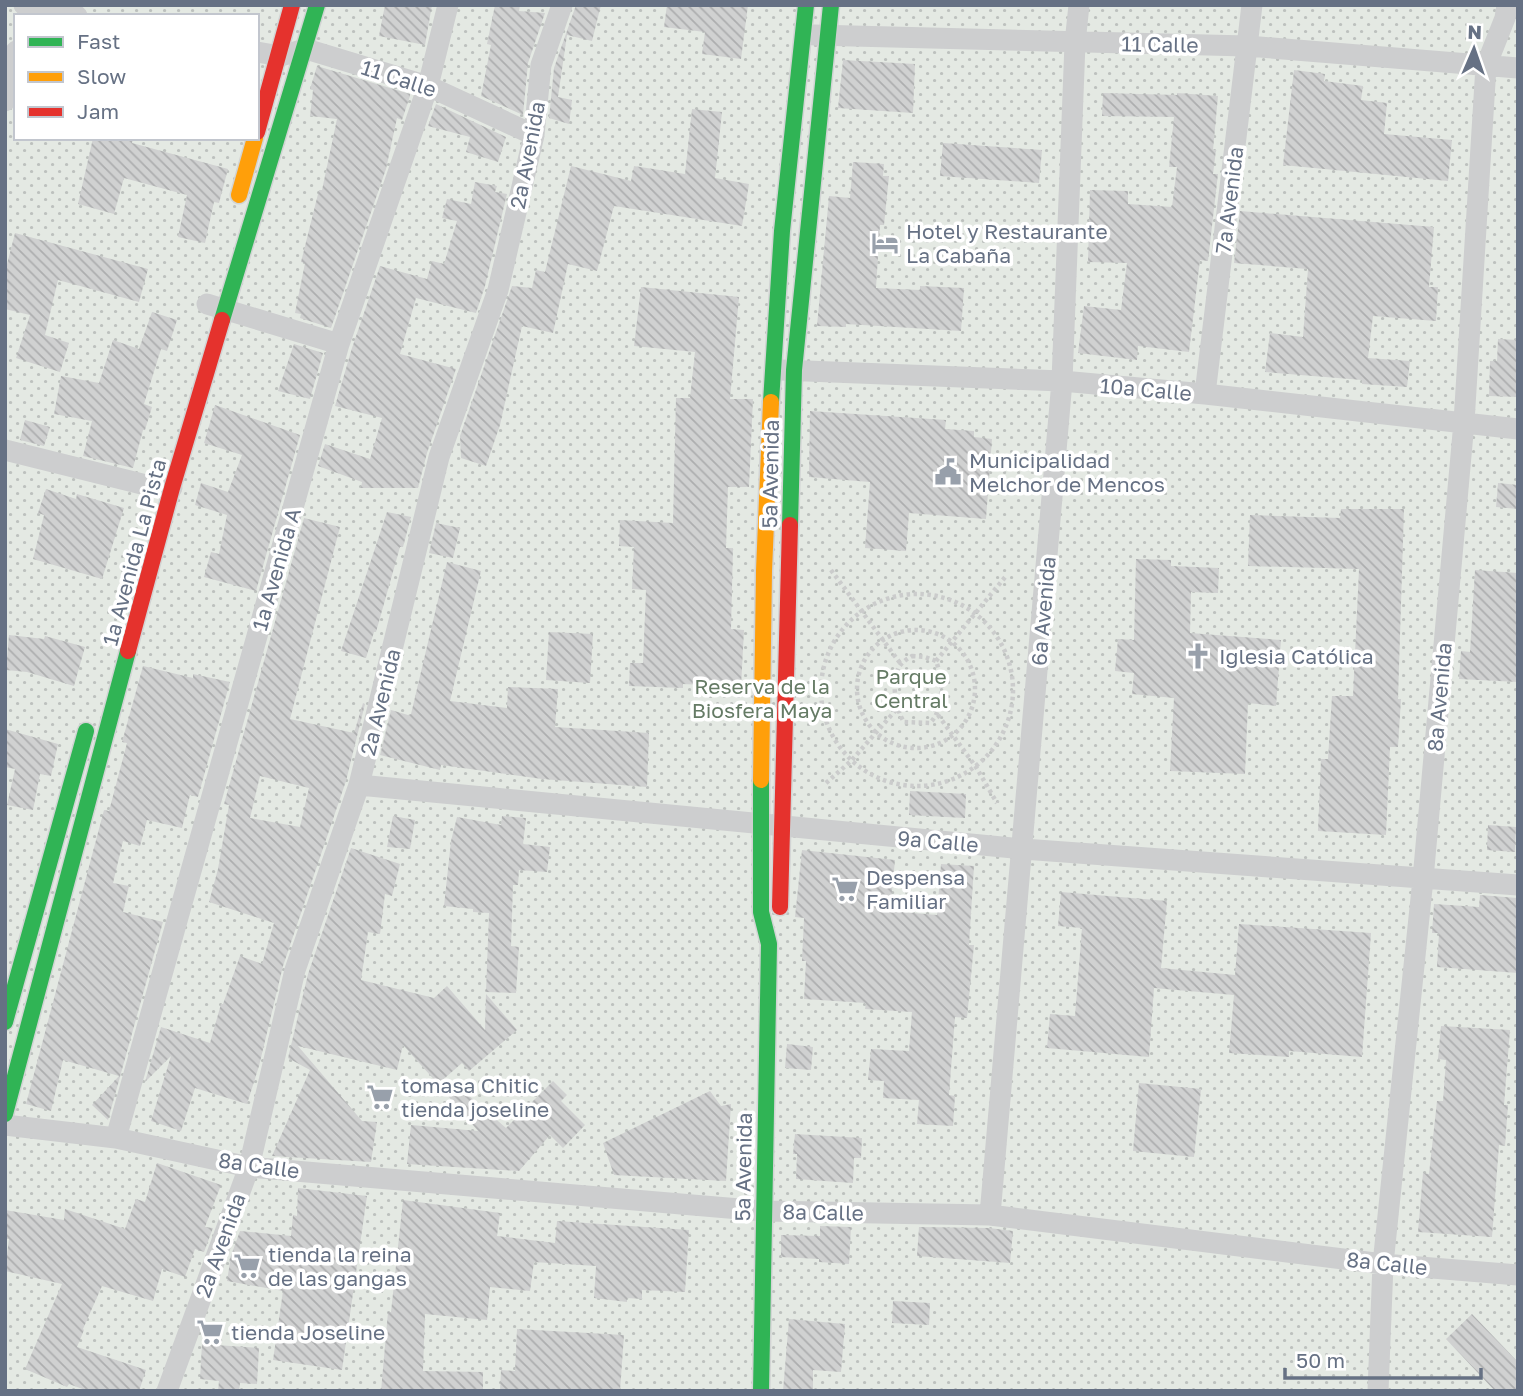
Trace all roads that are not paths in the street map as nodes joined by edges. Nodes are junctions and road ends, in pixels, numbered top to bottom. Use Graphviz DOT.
graph roads {
  1 [pos="25,5"];
  2 [pos="292,5"];
  3 [pos="317,5"];
  4 [pos="448,5"];
  5 [pos="562,5"];
  6 [pos="806,5"];
  7 [pos="831,5"];
  8 [pos="1079,5"];
  9 [pos="1252,5"];
  10 [pos="1507,5"];
  11 [pos="68,14"];
  12 [pos="802,35"];
  13 [pos="828,36"];
  14 [pos="1075,43"];
  15 [pos="1247,46"];
  16 [pos="306,49"];
  17 [pos="259,52"];
  18 [pos="280,56"];
  19 [pos="14,60"];
  20 [pos="1486,66"];
  21 [pos="1518,68"];
  22 [pos="428,86"];
  23 [pos="5,101"];
  24 [pos="259,125"];
  25 [pos="534,135"];
  26 [pos="255,140"];
  27 [pos="233,215"];
  28 [pos="785,220"];
  29 [pos="809,223"];
  30 [pos="211,306"];
  31 [pos="339,344"];
  32 [pos="783,370"];
  33 [pos="1062,381"];
  34 [pos="1205,394"];
  35 [pos="1464,422"];
  36 [pos="1518,429"];
  37 [pos="5,450"];
  38 [pos="159,487"];
  39 [pos="89,722"];
  40 [pos="359,785"];
  41 [pos="760,825"];
  42 [pos="782,827"];
  43 [pos="1023,849"];
  44 [pos="1423,879"];
  45 [pos="1518,886"];
  46 [pos="769,944"];
  47 [pos="5,1022"];
  48 [pos="5,1114"];
  49 [pos="5,1125"];
  50 [pos="117,1138"];
  51 [pos="249,1167"];
  52 [pos="764,1211"];
  53 [pos="990,1215"];
  54 [pos="1383,1264"];
  55 [pos="1518,1275"];
  56 [pos="167,1391"];
  57 [pos="761,1391"];
  58 [pos="1378,1391"];
  1 -- 11 [label="street"];
  2 -- 18 [label="street"];
  3 -- 16 [label="street, 1a Avenida La Pista"];
  4 -- 22 [label="street, 1a Avenida A"];
  5 -- 25 [label="street, 2a Avenida"];
  6 -- 12 [label="street, 5a Avenida"];
  7 -- 13 [label="street, 5a Avenida"];
  8 -- 14 [label="street, 6a Avenida"];
  9 -- 15 [label="street, 7a Avenida"];
  10 -- 20 [label="street, 8a Avenida"];
  12 -- 13 [label="street, 11 Calle"];
  12 -- 28 [label="street, 5a Avenida"];
  13 -- 14 [label="street, 11 Calle"];
  13 -- 29 [label="street, 5a Avenida"];
  14 -- 15 [label="street, 11 Calle"];
  14 -- 33 [label="street, 6a Avenida"];
  15 -- 20 [label="street, 11 Calle"];
  15 -- 34 [label="street, 7a Avenida"];
  16 -- 18 [label="street"];
  16 -- 22 [label="street, 11 Calle"];
  16 -- 30 [label="street, 1a Avenida La Pista"];
  17 -- 18 [label="street"];
  18 -- 24 [label="street"];
  19 -- 23 [label="street"];
  20 -- 21 [label="street, 11 Calle"];
  20 -- 35 [label="street, 8a Avenida"];
  22 -- 25 [label="street, 11 Calle"];
  22 -- 31 [label="street, 1a Avenida A"];
  25 -- 40 [label="street, 2a Avenida"];
  26 -- 27 [label="street"];
  28 -- 29 [label="street"];
  28 -- 32 [label="street, 5a Avenida"];
  29 -- 32 [label="street, 5a Avenida"];
  30 -- 31 [label="street"];
  30 -- 38 [label="street, 1a Avenida La Pista"];
  31 -- 50 [label="street, 1a Avenida A"];
  32 -- 33 [label="street, 10a Calle"];
  32 -- 41 [label="street, 5a Avenida"];
  32 -- 42 [label="street, 5a Avenida"];
  33 -- 34 [label="street, 10a Calle"];
  33 -- 43 [label="street, 6a Avenida"];
  34 -- 35 [label="street, 10a Calle"];
  35 -- 36 [label="street, 10a Calle"];
  35 -- 44 [label="street, 8a Avenida"];
  37 -- 38 [label="street"];
  38 -- 48 [label="street, 1a Avenida La Pista"];
  39 -- 47 [label="street"];
  40 -- 41 [label="street, 9a Calle"];
  40 -- 51 [label="street, 2a Avenida"];
  41 -- 42 [label="street, 9a Calle"];
  41 -- 46 [label="street, 5a Avenida"];
  42 -- 43 [label="street, 9a Calle"];
  42 -- 46 [label="street, 5a Avenida"];
  43 -- 44 [label="street, 9a Calle"];
  43 -- 53 [label="street, 6a Avenida"];
  44 -- 45 [label="street, 9a Calle"];
  44 -- 54 [label="street, 8a Avenida"];
  46 -- 52 [label="street, 5a Avenida"];
  49 -- 50 [label="street, 8a Calle"];
  50 -- 51 [label="street, 8a Calle"];
  51 -- 52 [label="street, 8a Calle"];
  51 -- 56 [label="street, 2a Avenida"];
  52 -- 53 [label="street, 8a Calle"];
  52 -- 57 [label="street, 5a Avenida"];
  53 -- 54 [label="street, 8a Calle"];
  54 -- 55 [label="street, 8a Calle"];
  54 -- 58 [label="street, 8a Avenida"];
}
